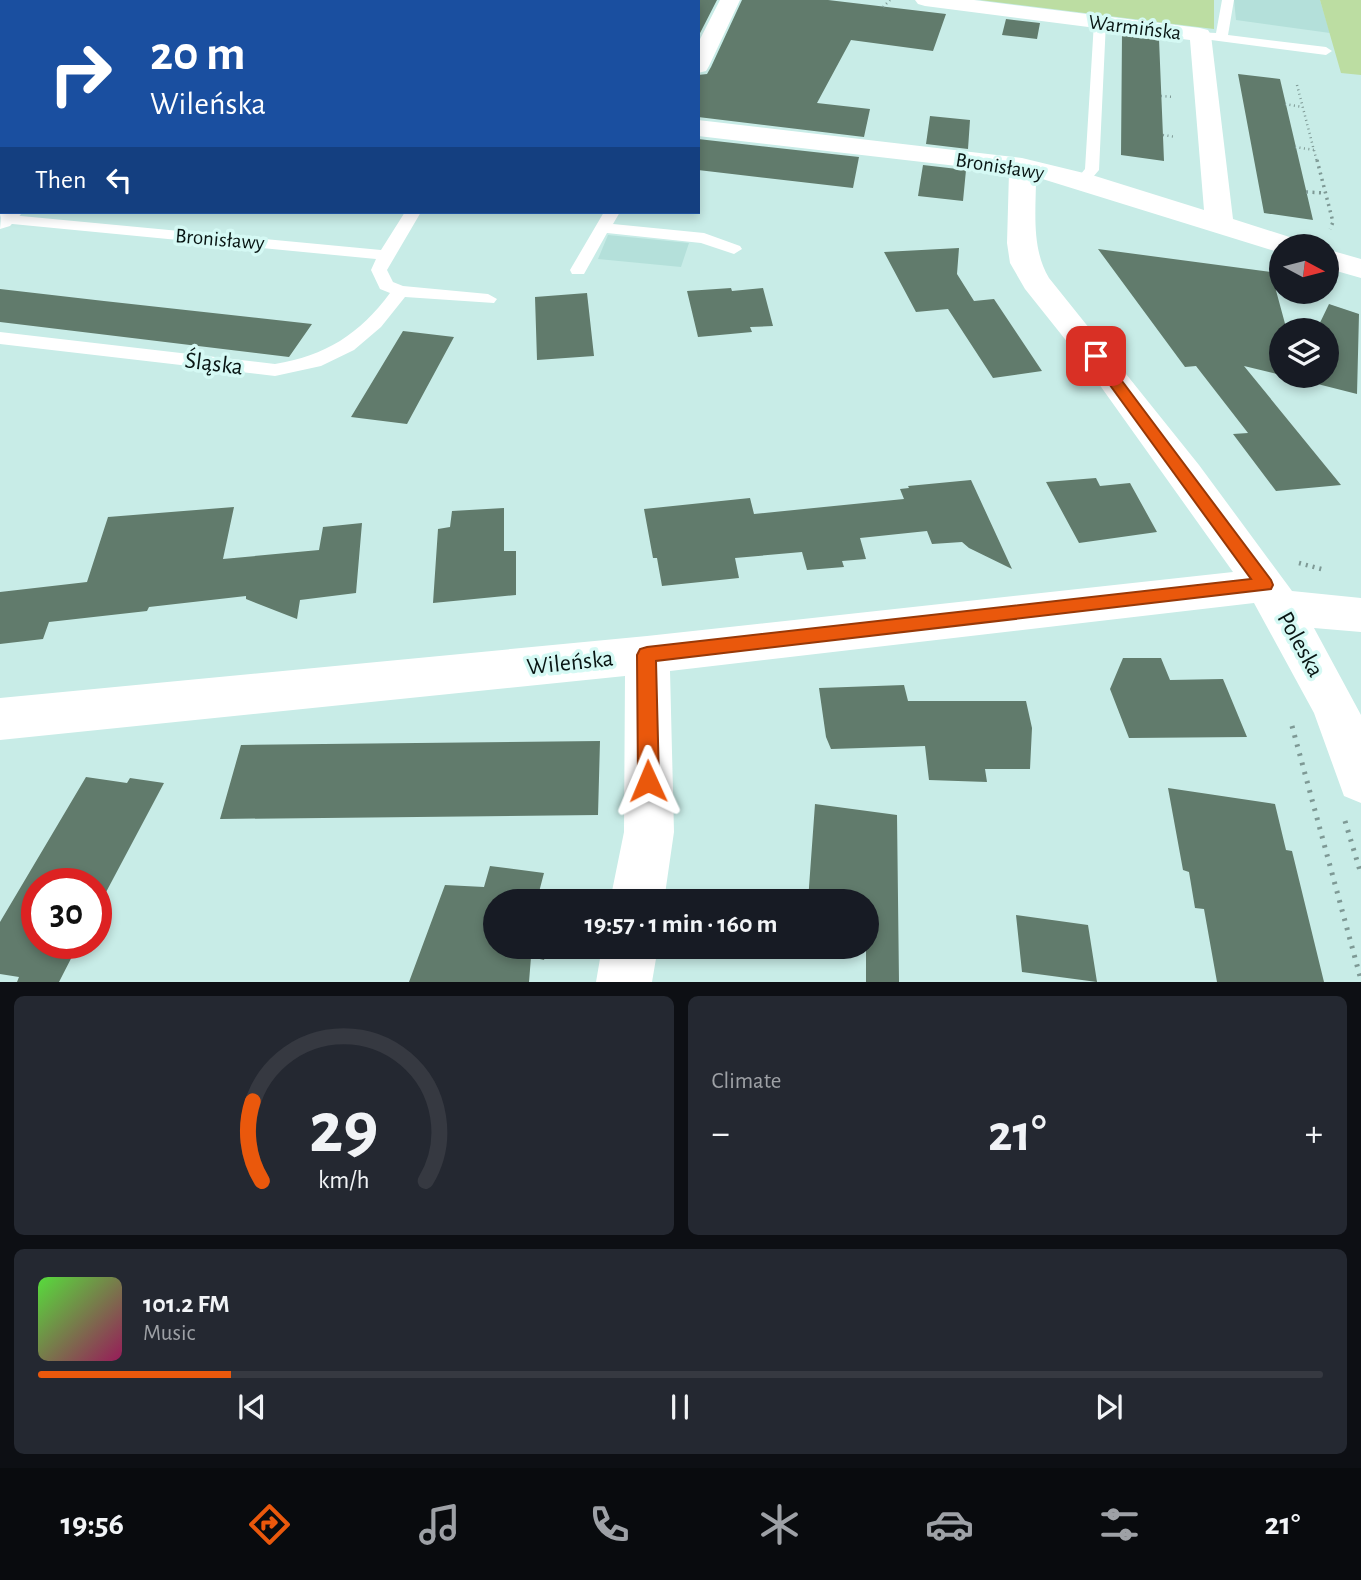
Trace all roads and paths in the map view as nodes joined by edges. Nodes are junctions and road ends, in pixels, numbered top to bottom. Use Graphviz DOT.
graph roads {
  1 [pos="730,0"];
  2 [pos="890,0"];
  3 [pos="925,0"];
  4 [pos="1228,0"];
  5 [pos="883,7"];
  6 [pos="1100,22"];
  7 [pos="1210,36"];
  8 [pos="1326,51"];
  9 [pos="700,62"];
  10 [pos="1297,85"];
  11 [pos="1285,104"];
  12 [pos="1302,107"];
  13 [pos="700,128"];
  14 [pos="1295,147"];
  15 [pos="1314,150"];
  16 [pos="1022,166"];
  17 [pos="1082,181"];
  18 [pos="1306,192"];
  19 [pos="1325,194"];
  20 [pos="412,214"];
  21 [pos="611,214"];
  22 [pos="4,217"];
  23 [pos="1219,223"];
  24 [pos="603,228"];
  25 [pos="1330,234"];
  26 [pos="1269,239"];
  27 [pos="734,249"];
  28 [pos="1339,254"];
  29 [pos="386,255"];
  30 [pos="1361,269"];
  31 [pos="578,270"];
  32 [pos="400,291"];
  33 [pos="488,299"];
  34 [pos="0,338"];
  35 [pos="1273,596"];
  36 [pos="1361,615"];
  37 [pos="647,655"];
  38 [pos="0,719"];
  39 [pos="1290,719"];
  40 [pos="1352,798"];
  41 [pos="1312,800"];
  42 [pos="1322,801"];
  43 [pos="1361,874"];
  44 [pos="639,889"];
  45 [pos="628,959"];
  46 [pos="1361,980"];
  47 [pos="624,982"];
  1 -- 9 [label="street"];
  2 -- 5 [label="path"];
  3 -- 6 [label="street, Warmińska"];
  4 -- 7 [label="lane"];
  6 -- 7 [label="street, Warmińska"];
  6 -- 17 [label="lane"];
  7 -- 8 [label="lane"];
  7 -- 23 [label="street, Warmińska"];
  10 -- 12 [label="path"];
  11 -- 12 [label="path"];
  12 -- 15 [label="path"];
  13 -- 16 [label="street, Bronisławy"];
  14 -- 15 [label="path"];
  15 -- 19 [label="path"];
  16 -- 17 [label="street, Bronisławy"];
  16 -- 35 [label="street, Poleska"];
  17 -- 23 [label="street, Bronisławy"];
  18 -- 19 [label="path"];
  19 -- 25 [label="path"];
  20 -- 29 [label="lane"];
  21 -- 24 [label="lane"];
  22 -- 29 [label="lane, Bronisławy"];
  23 -- 26 [label="street, Bronisławy"];
  24 -- 27 [label="lane"];
  24 -- 31 [label="lane"];
  28 -- 30 [label="street"];
  29 -- 32 [label="lane"];
  32 -- 33 [label="lane"];
  32 -- 34 [label="lane, Śląska"];
  35 -- 36 [label="street, Wileńska"];
  35 -- 37 [label="street, Wileńska"];
  35 -- 40 [label="street, Poleska"];
  37 -- 38 [label="street, Wileńska"];
  37 -- 44 [label="street"];
  39 -- 41 [label="path"];
  40 -- 43 [label="path"];
  41 -- 42 [label="path"];
  41 -- 46 [label="path"];
  45 -- 47 [label="street"];
}
